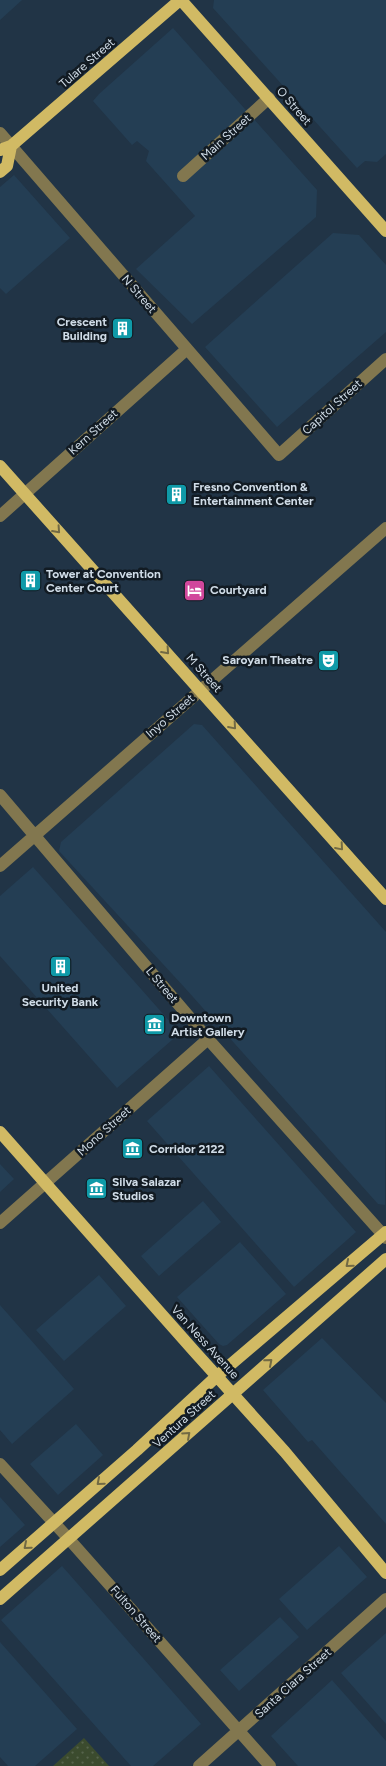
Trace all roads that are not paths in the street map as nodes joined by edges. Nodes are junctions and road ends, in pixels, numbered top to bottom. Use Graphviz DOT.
graph roads {
  1 [pos="180,0"];
  2 [pos="269,98"];
  3 [pos="0,133"];
  4 [pos="6,148"];
  5 [pos="0,172"];
  6 [pos="183,176"];
  7 [pos="386,231"];
  8 [pos="187,349"];
  9 [pos="386,359"];
  10 [pos="279,455"];
  11 [pos="0,466"];
  12 [pos="24,494"];
  13 [pos="0,516"];
  14 [pos="386,528"];
  15 [pos="200,689"];
  16 [pos="0,795"];
  17 [pos="35,835"];
  18 [pos="0,866"];
  19 [pos="386,899"];
  20 [pos="208,1039"];
  21 [pos="0,1132"];
  22 [pos="46,1183"];
  23 [pos="0,1223"];
  24 [pos="385,1235"];
  25 [pos="386,1259"];
  26 [pos="216,1377"];
  27 [pos="232,1394"];
  28 [pos="0,1464"];
  29 [pos="53,1523"];
  30 [pos="68,1538"];
  31 [pos="0,1570"];
  32 [pos="386,1573"];
  33 [pos="0,1599"];
  34 [pos="386,1599"];
  35 [pos="239,1731"];
  36 [pos="199,1766"];
  37 [pos="270,1766"];
  1 -- 2 [label="main road, O Street"];
  1 -- 4 [label="main road, Tulare Street"];
  2 -- 6 [label="street, Main Street"];
  2 -- 7 [label="main road, O Street"];
  3 -- 4 [label="street, N Street"];
  4 -- 5 [label="main road"];
  4 -- 8 [label="street, N Street"];
  8 -- 10 [label="street, N Street"];
  8 -- 12 [label="street, Kern Street"];
  9 -- 10 [label="street, Capitol Street"];
  11 -- 12 [label="main road, M Street"];
  12 -- 13 [label="street, Kern Street"];
  12 -- 15 [label="main road, M Street, one-way"];
  14 -- 15 [label="street, Inyo Street"];
  15 -- 17 [label="street, Inyo Street"];
  15 -- 19 [label="main road, M Street, one-way"];
  16 -- 17 [label="street, L Street"];
  17 -- 18 [label="street, Inyo Street"];
  17 -- 20 [label="street, L Street"];
  20 -- 22 [label="street, Mono Street"];
  20 -- 24 [label="street, L Street"];
  21 -- 22 [label="main road, Van Ness Avenue"];
  22 -- 23 [label="street, Mono Street"];
  22 -- 26 [label="main road, Van Ness Avenue"];
  24 -- 26 [label="main road, Ventura Street, one-way"];
  27 -- 25 [label="main road, Ventura Street, one-way"];
  26 -- 27 [label="main road, Van Ness Avenue"];
  26 -- 29 [label="main road, Ventura Street, one-way"];
  30 -- 27 [label="main road, Ventura Street, one-way"];
  27 -- 32 [label="main road, Van Ness Avenue"];
  28 -- 29 [label="street, Fulton Street"];
  29 -- 30 [label="street, Fulton Street"];
  29 -- 31 [label="main road, Ventura Street, one-way"];
  30 -- 33 [label="main road, Ventura Street"];
  30 -- 35 [label="street, Fulton Street"];
  34 -- 35 [label="street, Santa Clara Street"];
  35 -- 36 [label="street, Santa Clara Street"];
  35 -- 37 [label="street, Fulton Street"];
}
